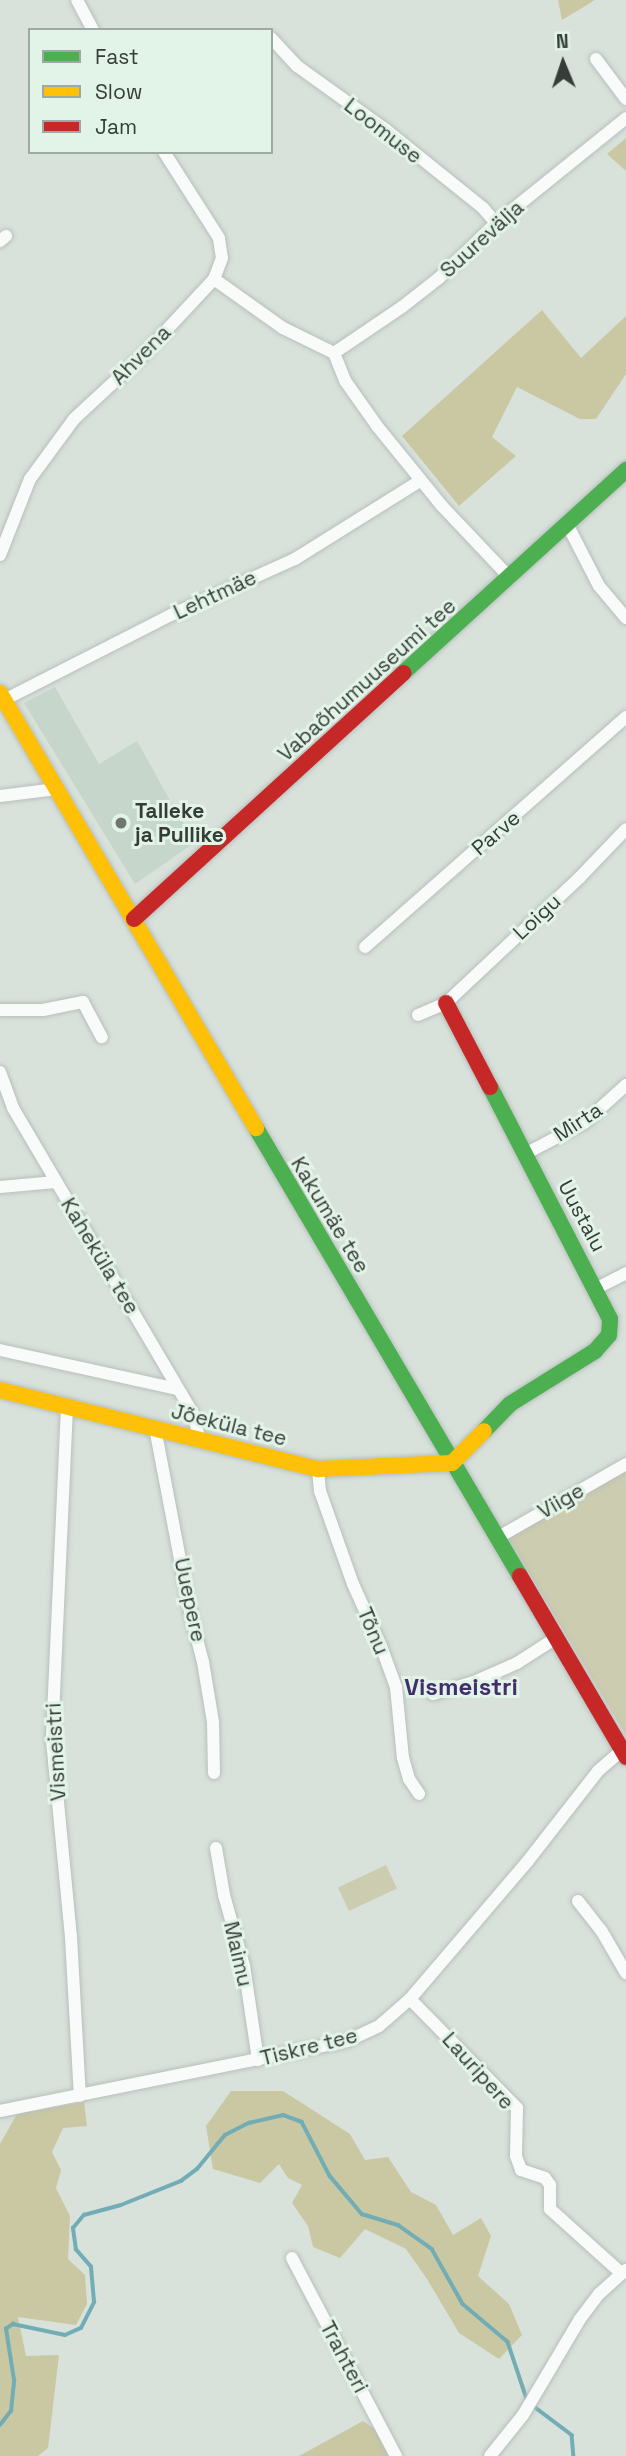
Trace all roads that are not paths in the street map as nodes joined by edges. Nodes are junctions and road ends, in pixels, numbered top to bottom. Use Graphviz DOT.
graph roads {
  1 [pos="77,0"];
  2 [pos="92,28"];
  3 [pos="273,40"];
  4 [pos="596,59"];
  5 [pos="626,99"];
  6 [pos="626,118"];
  7 [pos="165,154"];
  8 [pos="496,223"];
  9 [pos="214,279"];
  10 [pos="334,353"];
  11 [pos="626,471"];
  12 [pos="420,481"];
  13 [pos="567,524"];
  14 [pos="0,555"];
  15 [pos="510,578"];
  16 [pos="626,618"];
  17 [pos="2,697"];
  18 [pos="626,718"];
  19 [pos="57,789"];
  20 [pos="0,796"];
  21 [pos="626,829"];
  22 [pos="134,919"];
  23 [pos="365,947"];
  24 [pos="446,1003"];
  25 [pos="0,1010"];
  26 [pos="418,1014"];
  27 [pos="102,1037"];
  28 [pos="0,1072"];
  29 [pos="626,1085"];
  30 [pos="525,1154"];
  31 [pos="56,1182"];
  32 [pos="0,1187"];
  33 [pos="626,1273"];
  34 [pos="597,1289"];
  35 [pos="0,1350"];
  36 [pos="178,1389"];
  37 [pos="0,1390"];
  38 [pos="67,1407"];
  39 [pos="155,1428"];
  40 [pos="198,1439"];
  41 [pos="452,1463"];
  42 [pos="626,1464"];
  43 [pos="318,1469"];
  44 [pos="497,1538"];
  45 [pos="556,1638"];
  46 [pos="433,1694"];
  47 [pos="624,1753"];
  48 [pos="214,1773"];
  49 [pos="419,1794"];
  50 [pos="216,1848"];
  51 [pos="578,1901"];
  52 [pos="626,1973"];
  53 [pos="410,1999"];
  54 [pos="258,2060"];
  55 [pos="80,2096"];
  56 [pos="0,2110"];
  57 [pos="292,2258"];
  58 [pos="624,2271"];
  59 [pos="396,2456"];
  60 [pos="490,2456"];
  1 -- 2 [label="street"];
  3 -- 8 [label="street, Loomuse"];
  4 -- 5 [label="street"];
  6 -- 8 [label="street, Suurevälja"];
  7 -- 9 [label="street"];
  8 -- 10 [label="street, Suurevälja"];
  9 -- 10 [label="street"];
  9 -- 14 [label="street, Ahvena"];
  10 -- 12 [label="street"];
  11 -- 13 [label="street, Vabaõhumuuseumi tee"];
  12 -- 15 [label="street"];
  12 -- 17 [label="street, Lehtmäe"];
  13 -- 15 [label="street, Vabaõhumuuseumi tee"];
  13 -- 16 [label="street"];
  15 -- 22 [label="street, Vabaõhumuuseumi tee"];
  17 -- 19 [label="street, Kakumäe tee"];
  18 -- 23 [label="street, Parve"];
  19 -- 20 [label="street"];
  19 -- 22 [label="street, Kakumäe tee"];
  21 -- 24 [label="street, Loigu"];
  22 -- 41 [label="street, Kakumäe tee"];
  24 -- 26 [label="street"];
  24 -- 30 [label="street, Uustalu"];
  25 -- 27 [label="street"];
  28 -- 31 [label="street, Kaheküla tee"];
  29 -- 30 [label="street, Mirta"];
  30 -- 34 [label="street, Uustalu"];
  31 -- 32 [label="street"];
  31 -- 36 [label="street, Kaheküla tee"];
  33 -- 34 [label="street"];
  34 -- 41 [label="street, Uustalu"];
  35 -- 36 [label="street"];
  36 -- 40 [label="street, Kaheküla tee"];
  37 -- 38 [label="street, Jõeküla tee"];
  38 -- 39 [label="street, Jõeküla tee"];
  38 -- 55 [label="street, Vismeistri"];
  39 -- 40 [label="street, Jõeküla tee"];
  39 -- 48 [label="street, Uuepere"];
  40 -- 43 [label="street, Jõeküla tee"];
  41 -- 43 [label="street, Jõeküla tee"];
  41 -- 44 [label="street, Kakumäe tee"];
  42 -- 44 [label="street, Viige"];
  43 -- 49 [label="street, Tõnu"];
  44 -- 45 [label="street, Kakumäe tee"];
  45 -- 46 [label="street"];
  45 -- 47 [label="street, Kakumäe tee"];
  47 -- 53 [label="street, Tiskre tee"];
  50 -- 54 [label="street, Maimu"];
  51 -- 52 [label="street"];
  53 -- 54 [label="street, Tiskre tee"];
  53 -- 58 [label="street, Lauripere"];
  54 -- 55 [label="street, Tiskre tee"];
  55 -- 56 [label="street, Tiskre tee"];
  57 -- 59 [label="street, Trahteri"];
  58 -- 60 [label="street"];
}
